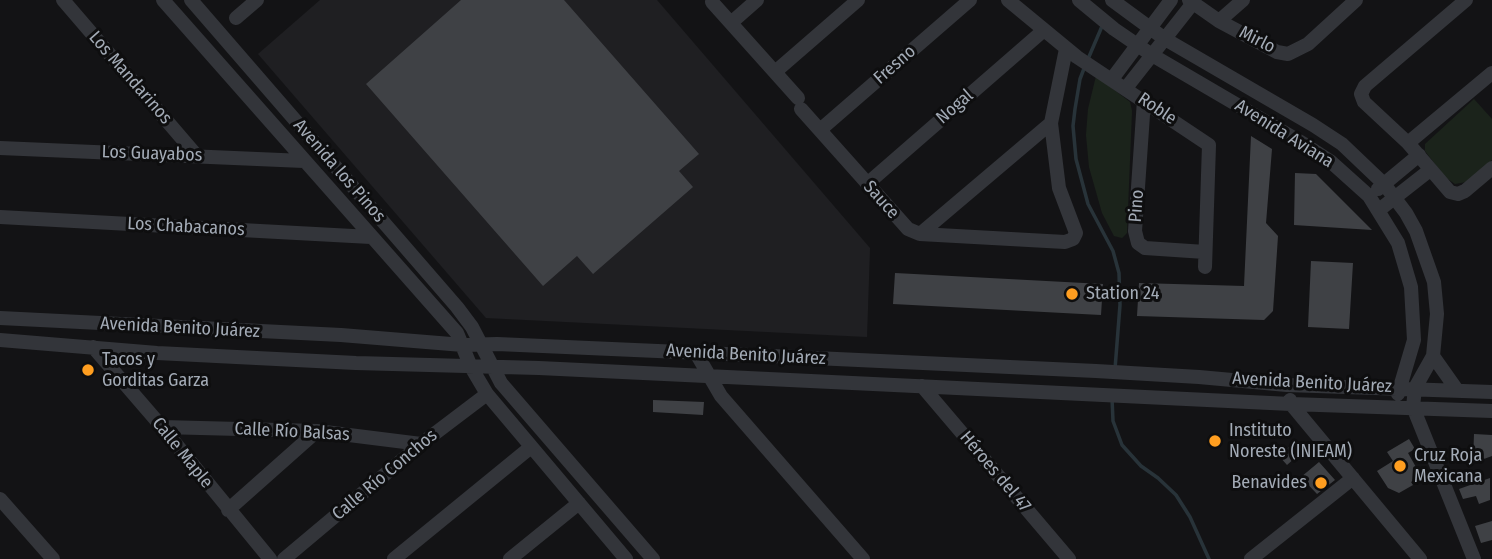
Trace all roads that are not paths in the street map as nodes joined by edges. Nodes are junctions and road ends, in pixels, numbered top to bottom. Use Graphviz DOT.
graph roads {
  1 [pos="63,0"];
  2 [pos="163,0"];
  3 [pos="191,0"];
  4 [pos="257,0"];
  5 [pos="757,0"];
  6 [pos="858,0"];
  7 [pos="970,0"];
  8 [pos="1008,0"];
  9 [pos="1112,0"];
  10 [pos="1171,0"];
  11 [pos="1242,0"];
  12 [pos="1356,0"];
  13 [pos="1466,0"];
  14 [pos="1191,1"];
  15 [pos="712,2"];
  16 [pos="1084,5"];
  17 [pos="236,18"];
  18 [pos="1219,21"];
  19 [pos="732,22"];
  20 [pos="1150,29"];
  21 [pos="1044,30"];
  22 [pos="1165,39"];
  23 [pos="1137,45"];
  24 [pos="1071,53"];
  25 [pos="1152,55"];
  26 [pos="775,72"];
  27 [pos="1492,73"];
  28 [pos="1112,79"];
  29 [pos="1126,88"];
  30 [pos="1144,100"];
  31 [pos="1051,123"];
  32 [pos="820,130"];
  33 [pos="1408,143"];
  34 [pos="0,148"];
  35 [pos="1419,155"];
  36 [pos="197,156"];
  37 [pos="304,161"];
  38 [pos="1492,168"];
  39 [pos="1430,170"];
  40 [pos="867,184"];
  41 [pos="1384,184"];
  42 [pos="1369,197"];
  43 [pos="1395,198"];
  44 [pos="1379,210"];
  45 [pos="0,217"];
  46 [pos="920,234"];
  47 [pos="371,237"];
  48 [pos="1205,251"];
  49 [pos="1205,267"];
  50 [pos="0,318"];
  51 [pos="0,340"];
  52 [pos="463,345"];
  53 [pos="482,345"];
  54 [pos="93,347"];
  55 [pos="696,352"];
  56 [pos="1433,356"];
  57 [pos="491,366"];
  58 [pos="471,367"];
  59 [pos="710,376"];
  60 [pos="1287,385"];
  61 [pos="922,386"];
  62 [pos="1408,388"];
  63 [pos="1457,390"];
  64 [pos="1492,392"];
  65 [pos="487,394"];
  66 [pos="1291,404"];
  67 [pos="1394,406"];
  68 [pos="1413,407"];
  69 [pos="1492,411"];
  70 [pos="162,427"];
  71 [pos="317,431"];
  72 [pos="421,444"];
  73 [pos="531,447"];
  74 [pos="1353,478"];
  75 [pos="0,499"];
  76 [pos="579,503"];
  77 [pos="228,510"];
  78 [pos="624,558"];
  79 [pos="53,559"];
  80 [pos="270,559"];
  81 [pos="284,559"];
  82 [pos="394,559"];
  83 [pos="510,559"];
  84 [pos="653,559"];
  85 [pos="863,559"];
  86 [pos="1069,559"];
  87 [pos="1251,559"];
  88 [pos="1420,559"];
  89 [pos="1474,559"];
  1 -- 36 [label="street, Los Mandarinos"];
  2 -- 37 [label="street, Avenida los Pinos"];
  3 -- 53 [label="street, Avenida los Pinos"];
  4 -- 17 [label="street"];
  5 -- 19 [label="street"];
  6 -- 26 [label="street"];
  7 -- 32 [label="street, Fresno"];
  8 -- 21 [label="street, Roble"];
  9 -- 20 [label="street, Avenida Aviana"];
  10 -- 20 [label="street"];
  11 -- 18 [label="street"];
  12 -- 18 [label="street, Mirlo"];
  13 -- 33 [label="street"];
  14 -- 18 [label="street, Mirlo"];
  14 -- 22 [label="street"];
  15 -- 19 [label="street, Sauce"];
  16 -- 23 [label="street, Avenida Aviana"];
  19 -- 26 [label="street, Sauce"];
  20 -- 22 [label="street, Avenida Aviana"];
  20 -- 23 [label="street"];
  21 -- 24 [label="street, Roble"];
  21 -- 40 [label="street, Nogal"];
  22 -- 25 [label="street"];
  22 -- 41 [label="street, Avenida Aviana"];
  23 -- 25 [label="street, Avenida Aviana"];
  23 -- 28 [label="street"];
  24 -- 28 [label="street, Roble"];
  24 -- 31 [label="street"];
  25 -- 29 [label="street"];
  25 -- 42 [label="street, Avenida Aviana"];
  26 -- 32 [label="street, Sauce"];
  27 -- 33 [label="street"];
  28 -- 29 [label="street, Roble"];
  29 -- 30 [label="street, Roble"];
  30 -- 48 [label="street, Roble"];
  30 -- 48 [label="street, Pino"];
  31 -- 46 [label="street"];
  31 -- 46 [label="street"];
  32 -- 40 [label="street, Sauce"];
  33 -- 35 [label="street"];
  34 -- 36 [label="street, Los Guayabos"];
  35 -- 39 [label="street"];
  35 -- 41 [label="street"];
  36 -- 37 [label="street, Los Guayabos"];
  37 -- 47 [label="street, Avenida los Pinos"];
  38 -- 39 [label="street"];
  39 -- 43 [label="street"];
  40 -- 46 [label="street, Sauce"];
  41 -- 42 [label="street"];
  41 -- 43 [label="street, Avenida Aviana"];
  42 -- 44 [label="street, Avenida Aviana"];
  43 -- 44 [label="street"];
  43 -- 56 [label="street, Avenida Aviana"];
  44 -- 62 [label="street, Avenida Aviana"];
  45 -- 47 [label="street, Los Chabacanos"];
  47 -- 52 [label="street, Avenida los Pinos"];
  48 -- 49 [label="street, Roble"];
  50 -- 52 [label="street, Avenida Benito Juárez"];
  51 -- 54 [label="street, Avenida Benito Juárez"];
  52 -- 53 [label="street, Avenida Benito Juárez"];
  52 -- 58 [label="street"];
  53 -- 55 [label="street, Avenida Benito Juárez"];
  53 -- 57 [label="street, Avenida los Pinos"];
  54 -- 58 [label="street, Avenida Benito Juárez"];
  54 -- 70 [label="street, Calle Maple"];
  55 -- 59 [label="street"];
  55 -- 60 [label="street, Avenida Benito Juárez"];
  56 -- 62 [label="street, Avenida Aviana"];
  56 -- 63 [label="street"];
  57 -- 58 [label="street, Avenida Benito Juárez"];
  57 -- 59 [label="street, Avenida Benito Juárez"];
  57 -- 84 [label="street, Avenida los Pinos"];
  58 -- 65 [label="street"];
  59 -- 61 [label="street, Avenida Benito Juárez"];
  59 -- 85 [label="street"];
  60 -- 62 [label="street, Avenida Benito Juárez"];
  60 -- 66 [label="street"];
  61 -- 66 [label="street, Avenida Benito Juárez"];
  61 -- 86 [label="street, Héroes del 47"];
  62 -- 63 [label="street, Avenida Benito Juárez"];
  62 -- 67 [label="street, Avenida Aviana"];
  62 -- 68 [label="street"];
  63 -- 64 [label="street, Avenida Benito Juárez"];
  65 -- 72 [label="street, Calle Río Conchos"];
  65 -- 73 [label="street"];
  66 -- 67 [label="street, Avenida Benito Juárez"];
  66 -- 74 [label="street"];
  67 -- 68 [label="street, Avenida Benito Juárez"];
  68 -- 69 [label="street, Avenida Benito Juárez"];
  68 -- 89 [label="street"];
  70 -- 71 [label="street, Calle Río Balsas"];
  70 -- 77 [label="street, Calle Maple"];
  71 -- 72 [label="street, Calle Río Balsas"];
  71 -- 77 [label="street"];
  72 -- 81 [label="street, Calle Río Conchos"];
  73 -- 76 [label="street"];
  73 -- 82 [label="street"];
  74 -- 87 [label="street"];
  74 -- 88 [label="street"];
  75 -- 79 [label="street"];
  76 -- 78 [label="street"];
  76 -- 83 [label="street"];
  77 -- 80 [label="street, Calle Maple"];
}
